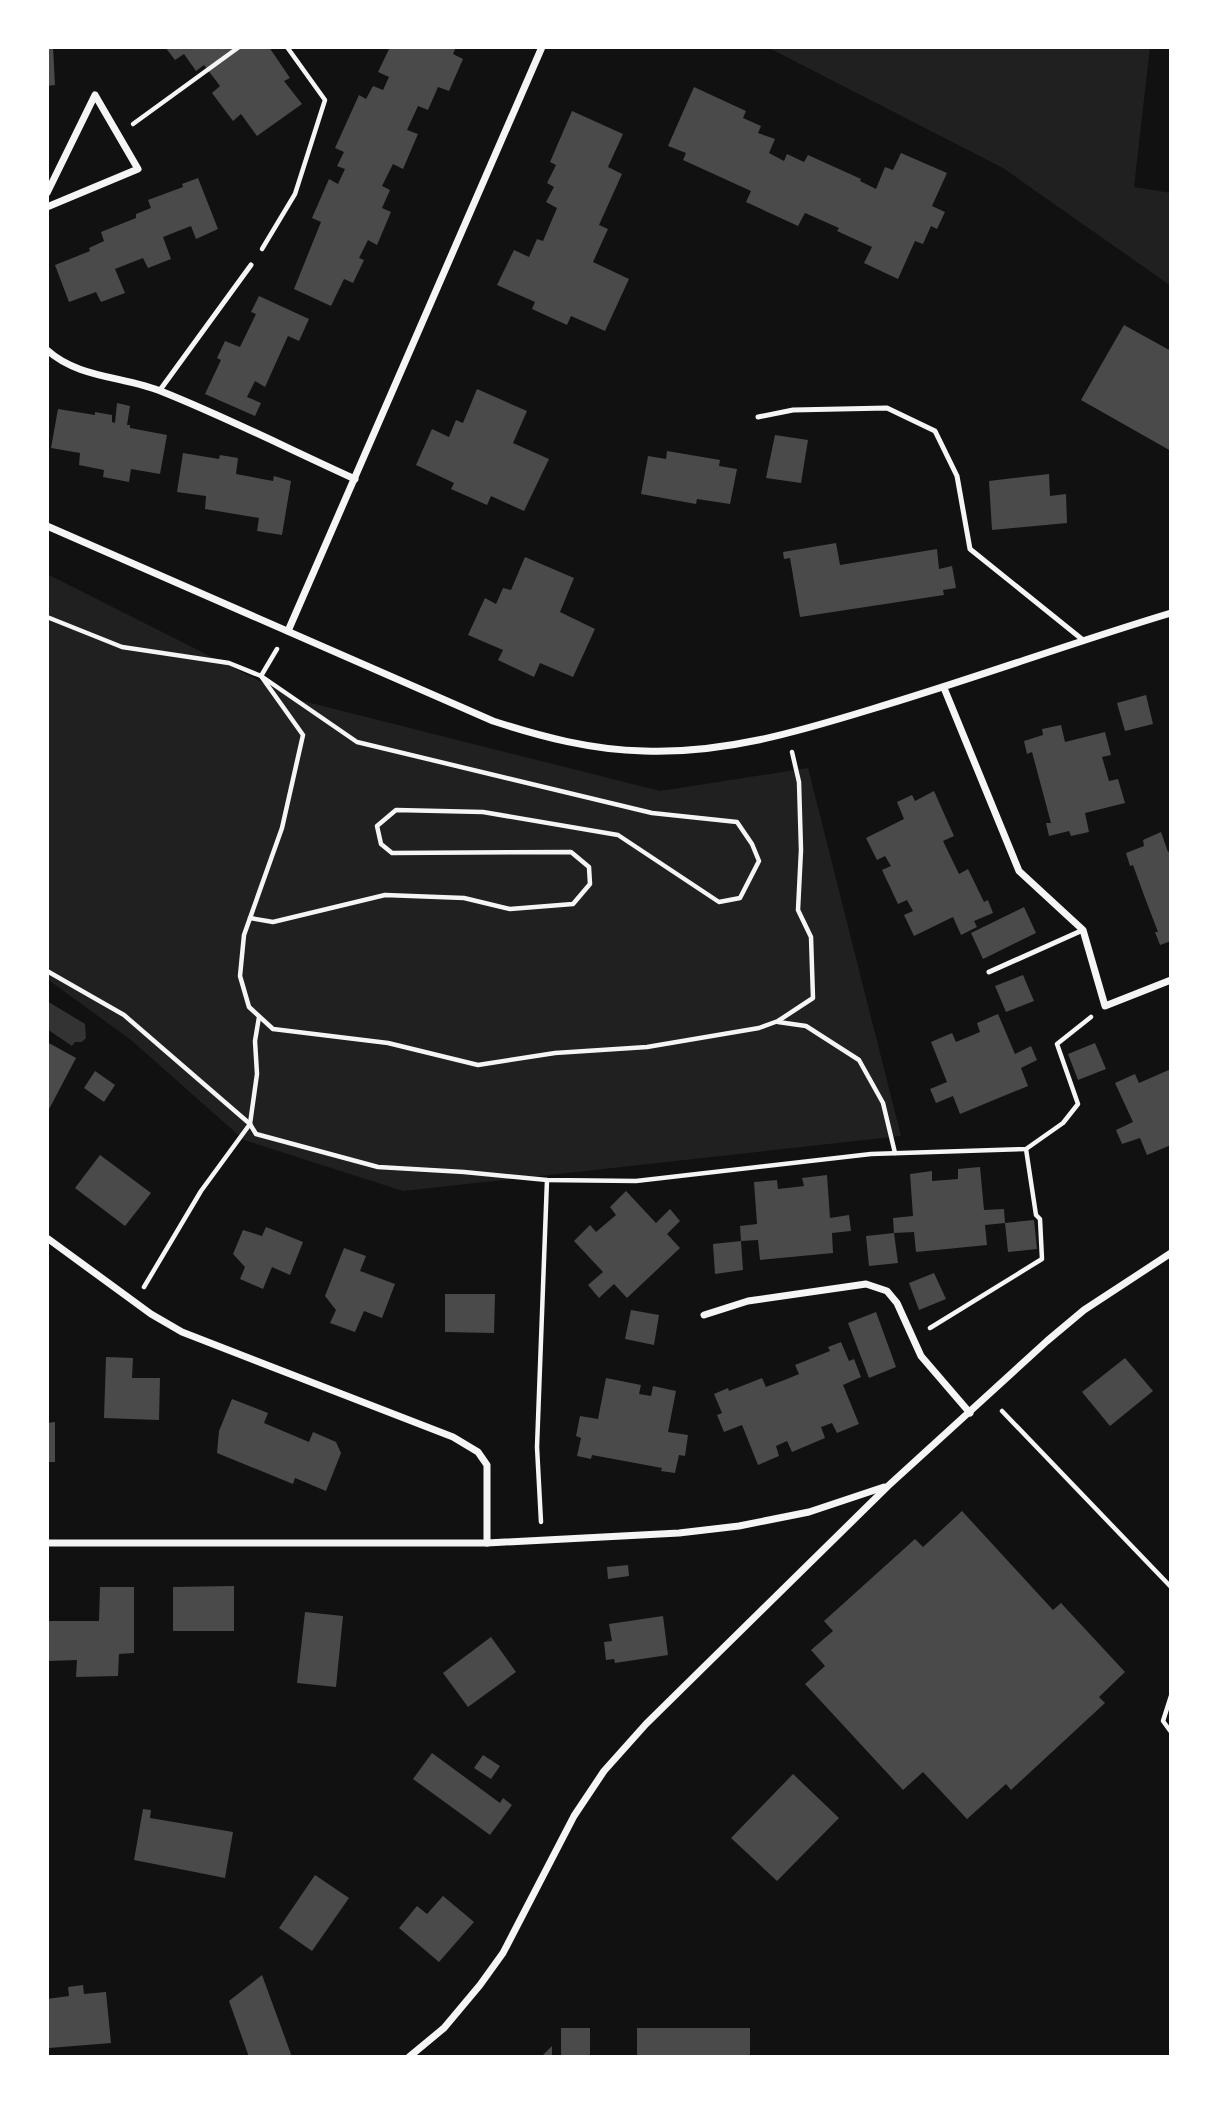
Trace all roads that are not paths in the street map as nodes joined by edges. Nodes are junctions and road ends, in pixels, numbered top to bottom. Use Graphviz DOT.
graph roads {
  1 [pos="542,47"];
  2 [pos="47,193"];
  3 [pos="47,207"];
  4 [pos="251,265"];
  5 [pos="47,350"];
  6 [pos="160,390"];
  7 [pos="758,417"];
  8 [pos="355,479"];
  9 [pos="47,526"];
  10 [pos="1171,613"];
  11 [pos="288,631"];
  12 [pos="1083,640"];
  13 [pos="944,688"];
  14 [pos="1083,930"];
  15 [pos="989,972"];
  16 [pos="1171,980"];
  17 [pos="47,1238"];
  18 [pos="1171,1253"];
  19 [pos="704,1315"];
  20 [pos="970,1413"];
  21 [pos="888,1486"];
  22 [pos="47,1543"];
  23 [pos="486,1543"];
  24 [pos="409,2057"];
  1 -- 8 [label="street"];
  2 -- 3 [label="street"];
  4 -- 6 [label="lane"];
  5 -- 6 [label="street"];
  6 -- 8 [label="street"];
  7 -- 12 [label="lane"];
  8 -- 11 [label="street"];
  9 -- 11 [label="street"];
  10 -- 12 [label="street"];
  11 -- 13 [label="street"];
  12 -- 13 [label="street"];
  13 -- 14 [label="street"];
  14 -- 15 [label="lane"];
  14 -- 16 [label="street"];
  17 -- 23 [label="street"];
  18 -- 20 [label="street"];
  19 -- 20 [label="street"];
  20 -- 21 [label="street"];
  21 -- 23 [label="street"];
  21 -- 24 [label="street"];
  22 -- 23 [label="street"];
}
